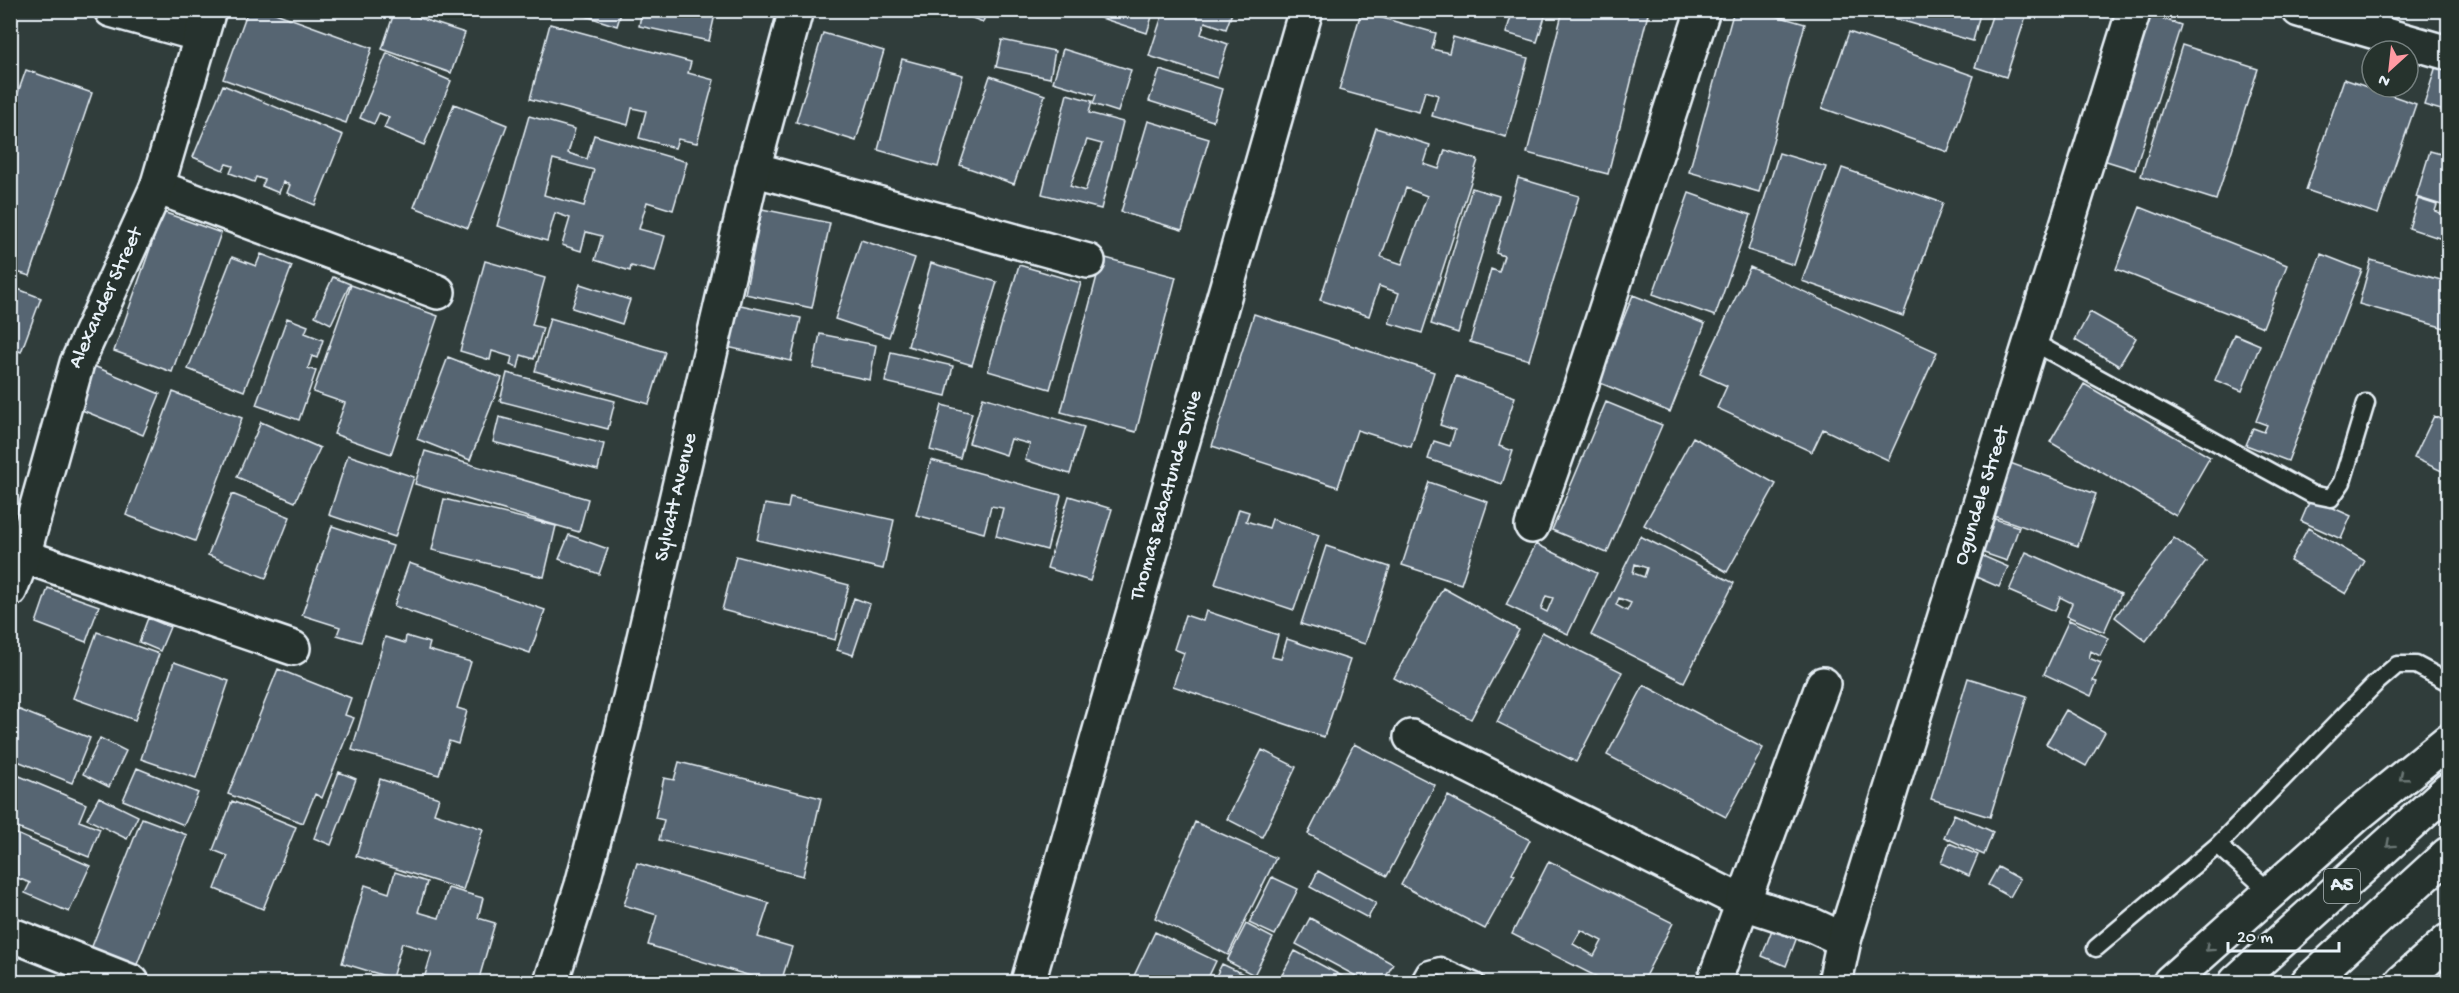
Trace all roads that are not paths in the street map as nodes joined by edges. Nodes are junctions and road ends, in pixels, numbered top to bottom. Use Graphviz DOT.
graph roads {
  1 [pos="111,10"];
  2 [pos="796,10"];
  3 [pos="1306,10"];
  4 [pos="1703,10"];
  5 [pos="2134,10"];
  6 [pos="2299,10"];
  7 [pos="205,23"];
  8 [pos="2448,53"];
  9 [pos="753,169"];
  10 [pos="157,187"];
  11 [pos="1088,261"];
  12 [pos="438,292"];
  13 [pos="2031,341"];
  14 [pos="2366,403"];
  15 [pos="1532,526"];
  16 [pos="23,556"];
  17 [pos="10,590"];
  18 [pos="293,648"];
  19 [pos="2448,682"];
  20 [pos="1822,684"];
  21 [pos="1411,737"];
  22 [pos="2448,741"];
  23 [pos="2448,790"];
  24 [pos="2218,845"];
  25 [pos="2448,854"];
  26 [pos="2270,892"];
  27 [pos="1744,903"];
  28 [pos="10,934"];
  29 [pos="1844,940"];
  30 [pos="2448,941"];
  31 [pos="2096,948"];
  32 [pos="132,982"];
  33 [pos="551,982"];
  34 [pos="1028,982"];
  35 [pos="1419,982"];
  36 [pos="1476,982"];
  37 [pos="1714,982"];
  38 [pos="1835,982"];
  39 [pos="2170,982"];
  40 [pos="2236,982"];
  41 [pos="2308,982"];
  42 [pos="2402,982"];
  1 -- 7 [label="main road"];
  2 -- 9 [label="main road, Sylvatt Avenue"];
  3 -- 34 [label="main road, Thomas Babatunde Drive"];
  4 -- 15 [label="main road"];
  5 -- 13 [label="main road, Ogundele Street"];
  6 -- 8 [label="main road"];
  7 -- 10 [label="main road, Alexander Street"];
  9 -- 11 [label="main road"];
  9 -- 33 [label="main road, Sylvatt Avenue"];
  10 -- 12 [label="main road"];
  10 -- 16 [label="main road, Alexander Street"];
  13 -- 14 [label="lane"];
  13 -- 29 [label="main road, Ogundele Street"];
  16 -- 17 [label="main road, Alexander Street"];
  16 -- 18 [label="main road"];
  19 -- 24 [label="lane"];
  20 -- 27 [label="main road"];
  21 -- 27 [label="main road"];
  22 -- 26 [label="main road, one-way"];
  23 -- 40 [label="main road, A5, one-way"];
  24 -- 26 [label="lane"];
  24 -- 31 [label="lane"];
  25 -- 41 [label="main road, A5"];
  26 -- 39 [label="main road, one-way"];
  27 -- 29 [label="main road"];
  27 -- 37 [label="main road"];
  28 -- 32 [label="main road"];
  29 -- 38 [label="main road, Ogundele Street"];
  30 -- 42 [label="main road"];
  35 -- 36 [label="lane"];
}
